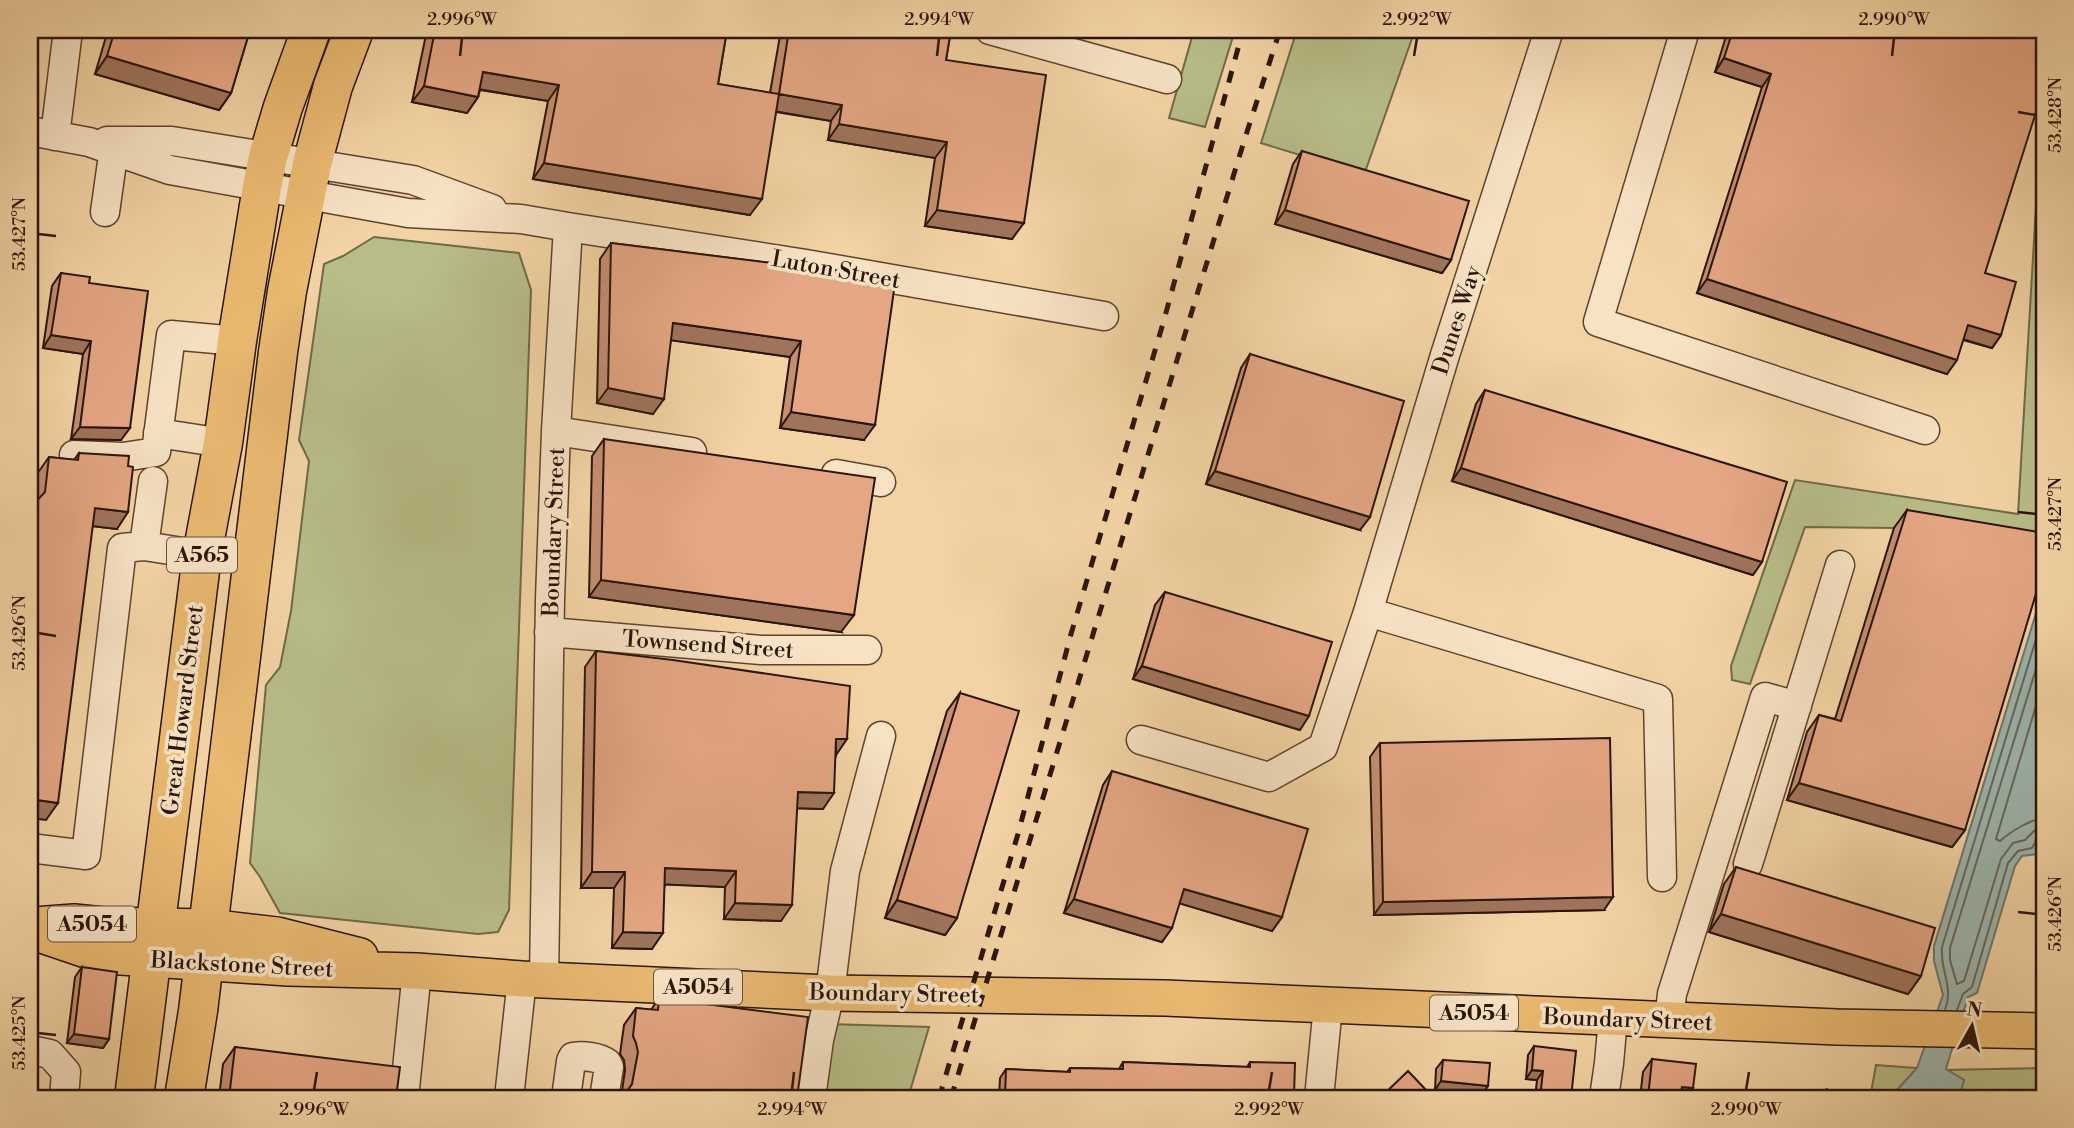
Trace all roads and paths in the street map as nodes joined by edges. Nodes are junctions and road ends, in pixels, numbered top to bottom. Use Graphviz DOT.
graph roads {
  1 [pos="68,30"];
  2 [pos="311,30"];
  3 [pos="354,30"];
  4 [pos="990,30"];
  5 [pos="1549,30"];
  6 [pos="1685,30"];
  7 [pos="1167,79"];
  8 [pos="43,133"];
  9 [pos="106,145"];
  10 [pos="265,172"];
  11 [pos="309,179"];
  12 [pos="105,212"];
  13 [pos="568,227"];
  14 [pos="1104,316"];
  15 [pos="237,341"];
  16 [pos="1924,430"];
  17 [pos="556,431"];
  18 [pos="158,433"];
  19 [pos="223,443"];
  20 [pos="74,455"];
  21 [pos="720,456"];
  22 [pos="814,471"];
  23 [pos="153,481"];
  24 [pos="881,482"];
  25 [pos="144,546"];
  26 [pos="202,555"];
  27 [pos="1840,565"];
  28 [pos="1368,611"];
  29 [pos="549,632"];
  30 [pos="867,650"];
  31 [pos="1797,706"];
  32 [pos="881,736"];
  33 [pos="1141,740"];
  34 [pos="30,848"];
  35 [pos="1748,864"];
  36 [pos="1662,877"];
  37 [pos="30,925"];
  38 [pos="30,931"];
  39 [pos="179,943"];
  40 [pos="417,971"];
  41 [pos="533,979"];
  42 [pos="830,993"];
  43 [pos="1328,1006"];
  44 [pos="1613,1018"];
  45 [pos="1669,1021"];
  46 [pos="2040,1031"];
  47 [pos="30,1050"];
  48 [pos="64,1098"];
  49 [pos="134,1098"];
  50 [pos="155,1098"];
  51 [pos="184,1098"];
  52 [pos="404,1098"];
  53 [pos="509,1098"];
  54 [pos="566,1098"];
  55 [pos="604,1098"];
  56 [pos="811,1098"];
  57 [pos="1319,1098"];
  58 [pos="1604,1098"];
  1 -- 8 [label="street"];
  2 -- 10 [label="highway, A565"];
  3 -- 11 [label="highway, A565"];
  4 -- 7 [label="street"];
  5 -- 28 [label="street, Dunes Way"];
  6 -- 16 [label="street"];
  8 -- 9 [label="street"];
  9 -- 10 [label="street"];
  9 -- 12 [label="street"];
  10 -- 11 [label="street"];
  10 -- 15 [label="highway, Great Howard Street / A565"];
  11 -- 13 [label="street"];
  11 -- 39 [label="highway, Great Howard Street / A565"];
  13 -- 14 [label="street, Luton Street"];
  13 -- 17 [label="street, Boundary Street"];
  15 -- 18 [label="street"];
  15 -- 19 [label="highway, Great Howard Street / A565"];
  17 -- 21 [label="street"];
  17 -- 29 [label="street, Boundary Street"];
  18 -- 19 [label="street"];
  18 -- 20 [label="street"];
  19 -- 26 [label="highway, Great Howard Street / A565"];
  22 -- 24 [label="street"];
  23 -- 25 [label="street"];
  25 -- 26 [label="street"];
  25 -- 34 [label="street"];
  26 -- 39 [label="highway, Great Howard Street / A565"];
  27 -- 31 [label="street"];
  28 -- 33 [label="street, Dunes Way"];
  28 -- 36 [label="street"];
  29 -- 30 [label="street, Townsend Street"];
  29 -- 41 [label="street, Boundary Street"];
  31 -- 35 [label="street"];
  31 -- 45 [label="street"];
  32 -- 42 [label="street"];
  37 -- 39 [label="main road, Blackstone Street / A5054"];
  38 -- 39 [label="main road, Blackstone Street / A5054"];
  39 -- 40 [label="main road, Blackstone Street / A5054"];
  39 -- 49 [label="highway, Great Howard Street / A565"];
  39 -- 50 [label="highway"];
  39 -- 51 [label="highway, Great Howard Street / A565"];
  40 -- 41 [label="main road, Blackstone Street / A5054"];
  40 -- 52 [label="street"];
  41 -- 42 [label="main road, Boundary Street / A5054"];
  41 -- 53 [label="street"];
  42 -- 43 [label="main road, Boundary Street / A5054"];
  42 -- 56 [label="street"];
  43 -- 44 [label="main road, Boundary Street / A5054"];
  43 -- 57 [label="street"];
  44 -- 45 [label="main road, Boundary Street / A5054"];
  44 -- 58 [label="street"];
  45 -- 46 [label="main road, Boundary Street / A5054"];
  47 -- 48 [label="street"];
  54 -- 55 [label="street"];
}
